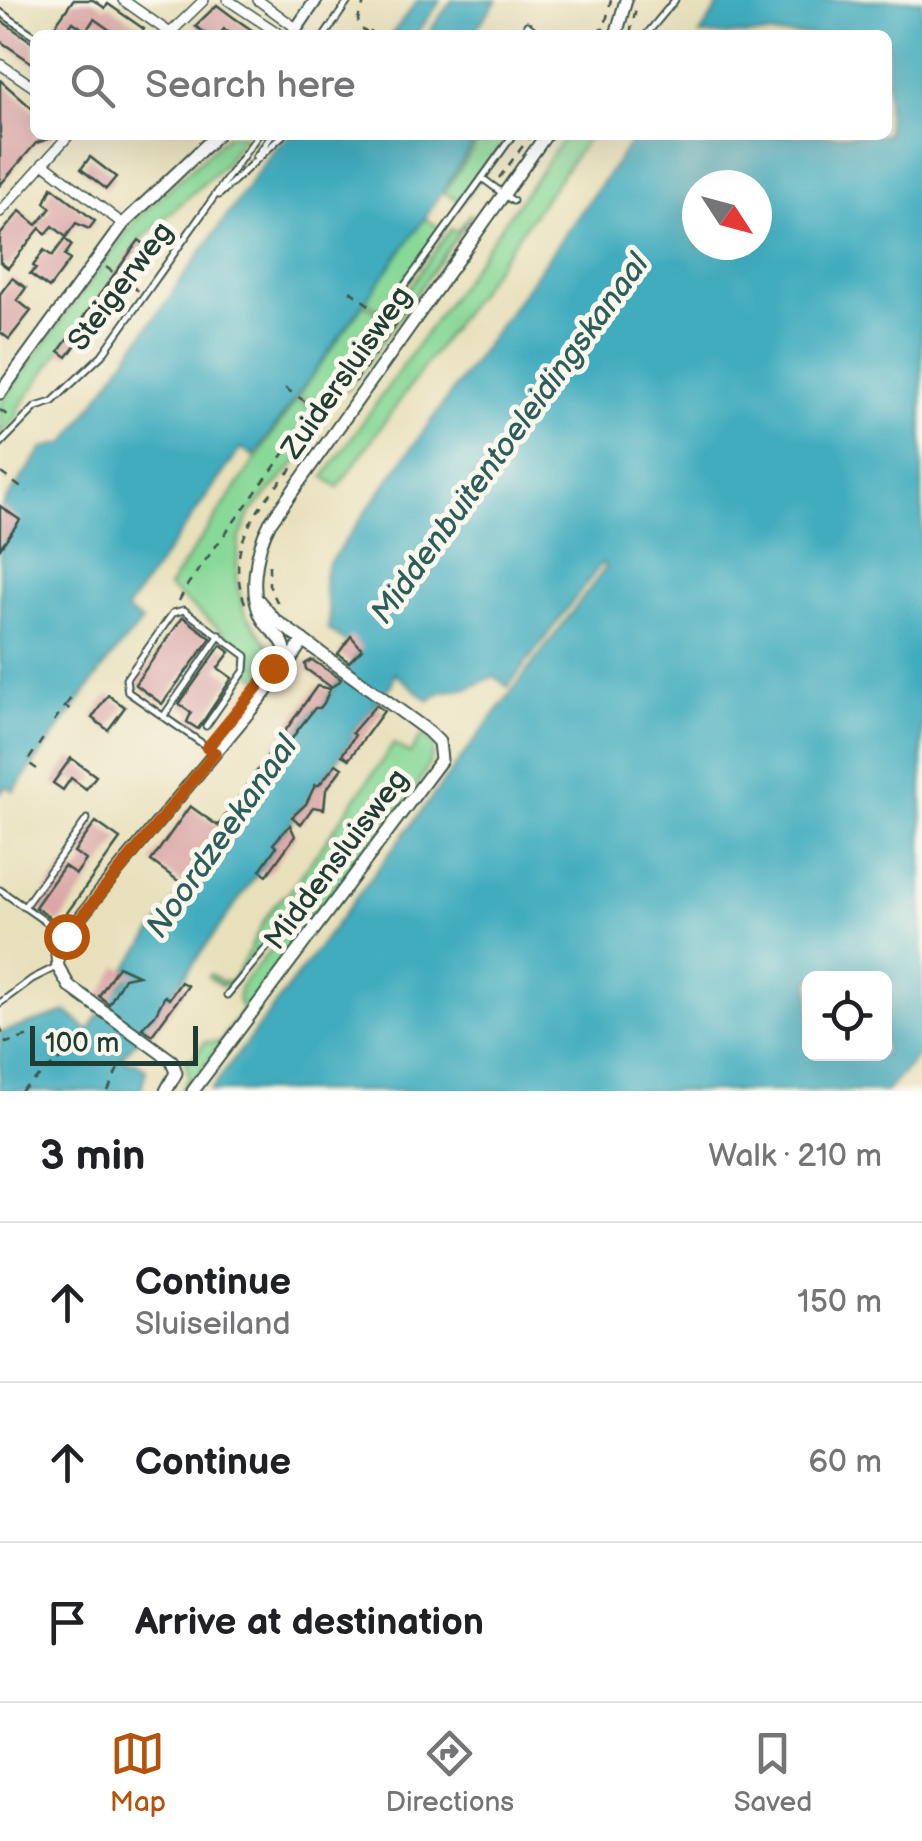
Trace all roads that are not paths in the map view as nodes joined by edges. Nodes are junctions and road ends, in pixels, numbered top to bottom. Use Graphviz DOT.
graph roads {
  1 [pos="123,0"];
  2 [pos="204,0"];
  3 [pos="228,0"];
  4 [pos="258,0"];
  5 [pos="316,0"];
  6 [pos="349,0"];
  7 [pos="626,0"];
  8 [pos="675,0"];
  9 [pos="0,12"];
  10 [pos="527,25"];
  11 [pos="164,30"];
  12 [pos="173,30"];
  13 [pos="273,30"];
  14 [pos="292,30"];
  15 [pos="295,30"];
  16 [pos="328,30"];
  17 [pos="534,30"];
  18 [pos="617,30"];
  19 [pos="650,30"];
  20 [pos="30,33"];
  21 [pos="0,64"];
  22 [pos="30,85"];
  23 [pos="64,140"];
  24 [pos="212,140"];
  25 [pos="254,140"];
  26 [pos="269,140"];
  27 [pos="278,140"];
  28 [pos="509,140"];
  29 [pos="542,140"];
  30 [pos="43,162"];
  31 [pos="249,168"];
  32 [pos="482,178"];
  33 [pos="504,193"];
  34 [pos="209,204"];
  35 [pos="0,212"];
  36 [pos="123,224"];
  37 [pos="0,393"];
  38 [pos="316,410"];
  39 [pos="0,444"];
  40 [pos="258,600"];
  41 [pos="220,634"];
  42 [pos="300,638"];
  43 [pos="284,646"];
  44 [pos="269,687"];
  45 [pos="164,717"];
  46 [pos="206,726"];
  47 [pos="215,753"];
  48 [pos="87,819"];
  49 [pos="0,890"];
  50 [pos="24,907"];
  51 [pos="316,928"];
  52 [pos="66,936"];
  53 [pos="58,967"];
  54 [pos="227,995"];
  55 [pos="0,1003"];
  56 [pos="169,1087"];
  57 [pos="193,1091"];
  1 -- 11 [label="street"];
  2 -- 12 [label="street"];
  3 -- 13 [label="street"];
  4 -- 14 [label="street"];
  5 -- 15 [label="street"];
  6 -- 16 [label="lane"];
  7 -- 18 [label="street"];
  8 -- 19 [label="lane"];
  9 -- 20 [label="lane"];
  10 -- 17 [label="lane"];
  21 -- 22 [label="street"];
  23 -- 30 [label="street"];
  24 -- 36 [label="street"];
  25 -- 34 [label="lane, Steigerweg"];
  26 -- 31 [label="lane"];
  27 -- 31 [label="lane"];
  28 -- 32 [label="lane"];
  29 -- 33 [label="street, Zuidersluisweg"];
  30 -- 35 [label="street"];
  30 -- 36 [label="street"];
  31 -- 34 [label="lane"];
  32 -- 33 [label="lane"];
  32 -- 38 [label="lane"];
  33 -- 40 [label="street, Zuidersluisweg"];
  34 -- 39 [label="lane, Steigerweg"];
  36 -- 37 [label="street"];
  40 -- 42 [label="street"];
  40 -- 43 [label="street"];
  41 -- 45 [label="lane"];
  41 -- 45 [label="lane"];
  41 -- 46 [label="lane"];
  42 -- 43 [label="street"];
  42 -- 44 [label="street"];
  42 -- 51 [label="street, Middensluisweg"];
  43 -- 44 [label="street"];
  44 -- 47 [label="street"];
  45 -- 47 [label="lane"];
  47 -- 52 [label="street"];
  48 -- 50 [label="lane"];
  49 -- 50 [label="lane"];
  50 -- 52 [label="lane"];
  51 -- 54 [label="lane"];
  51 -- 57 [label="street, Middensluisweg"];
  52 -- 53 [label="street"];
  53 -- 55 [label="lane"];
  53 -- 56 [label="street"];
}
